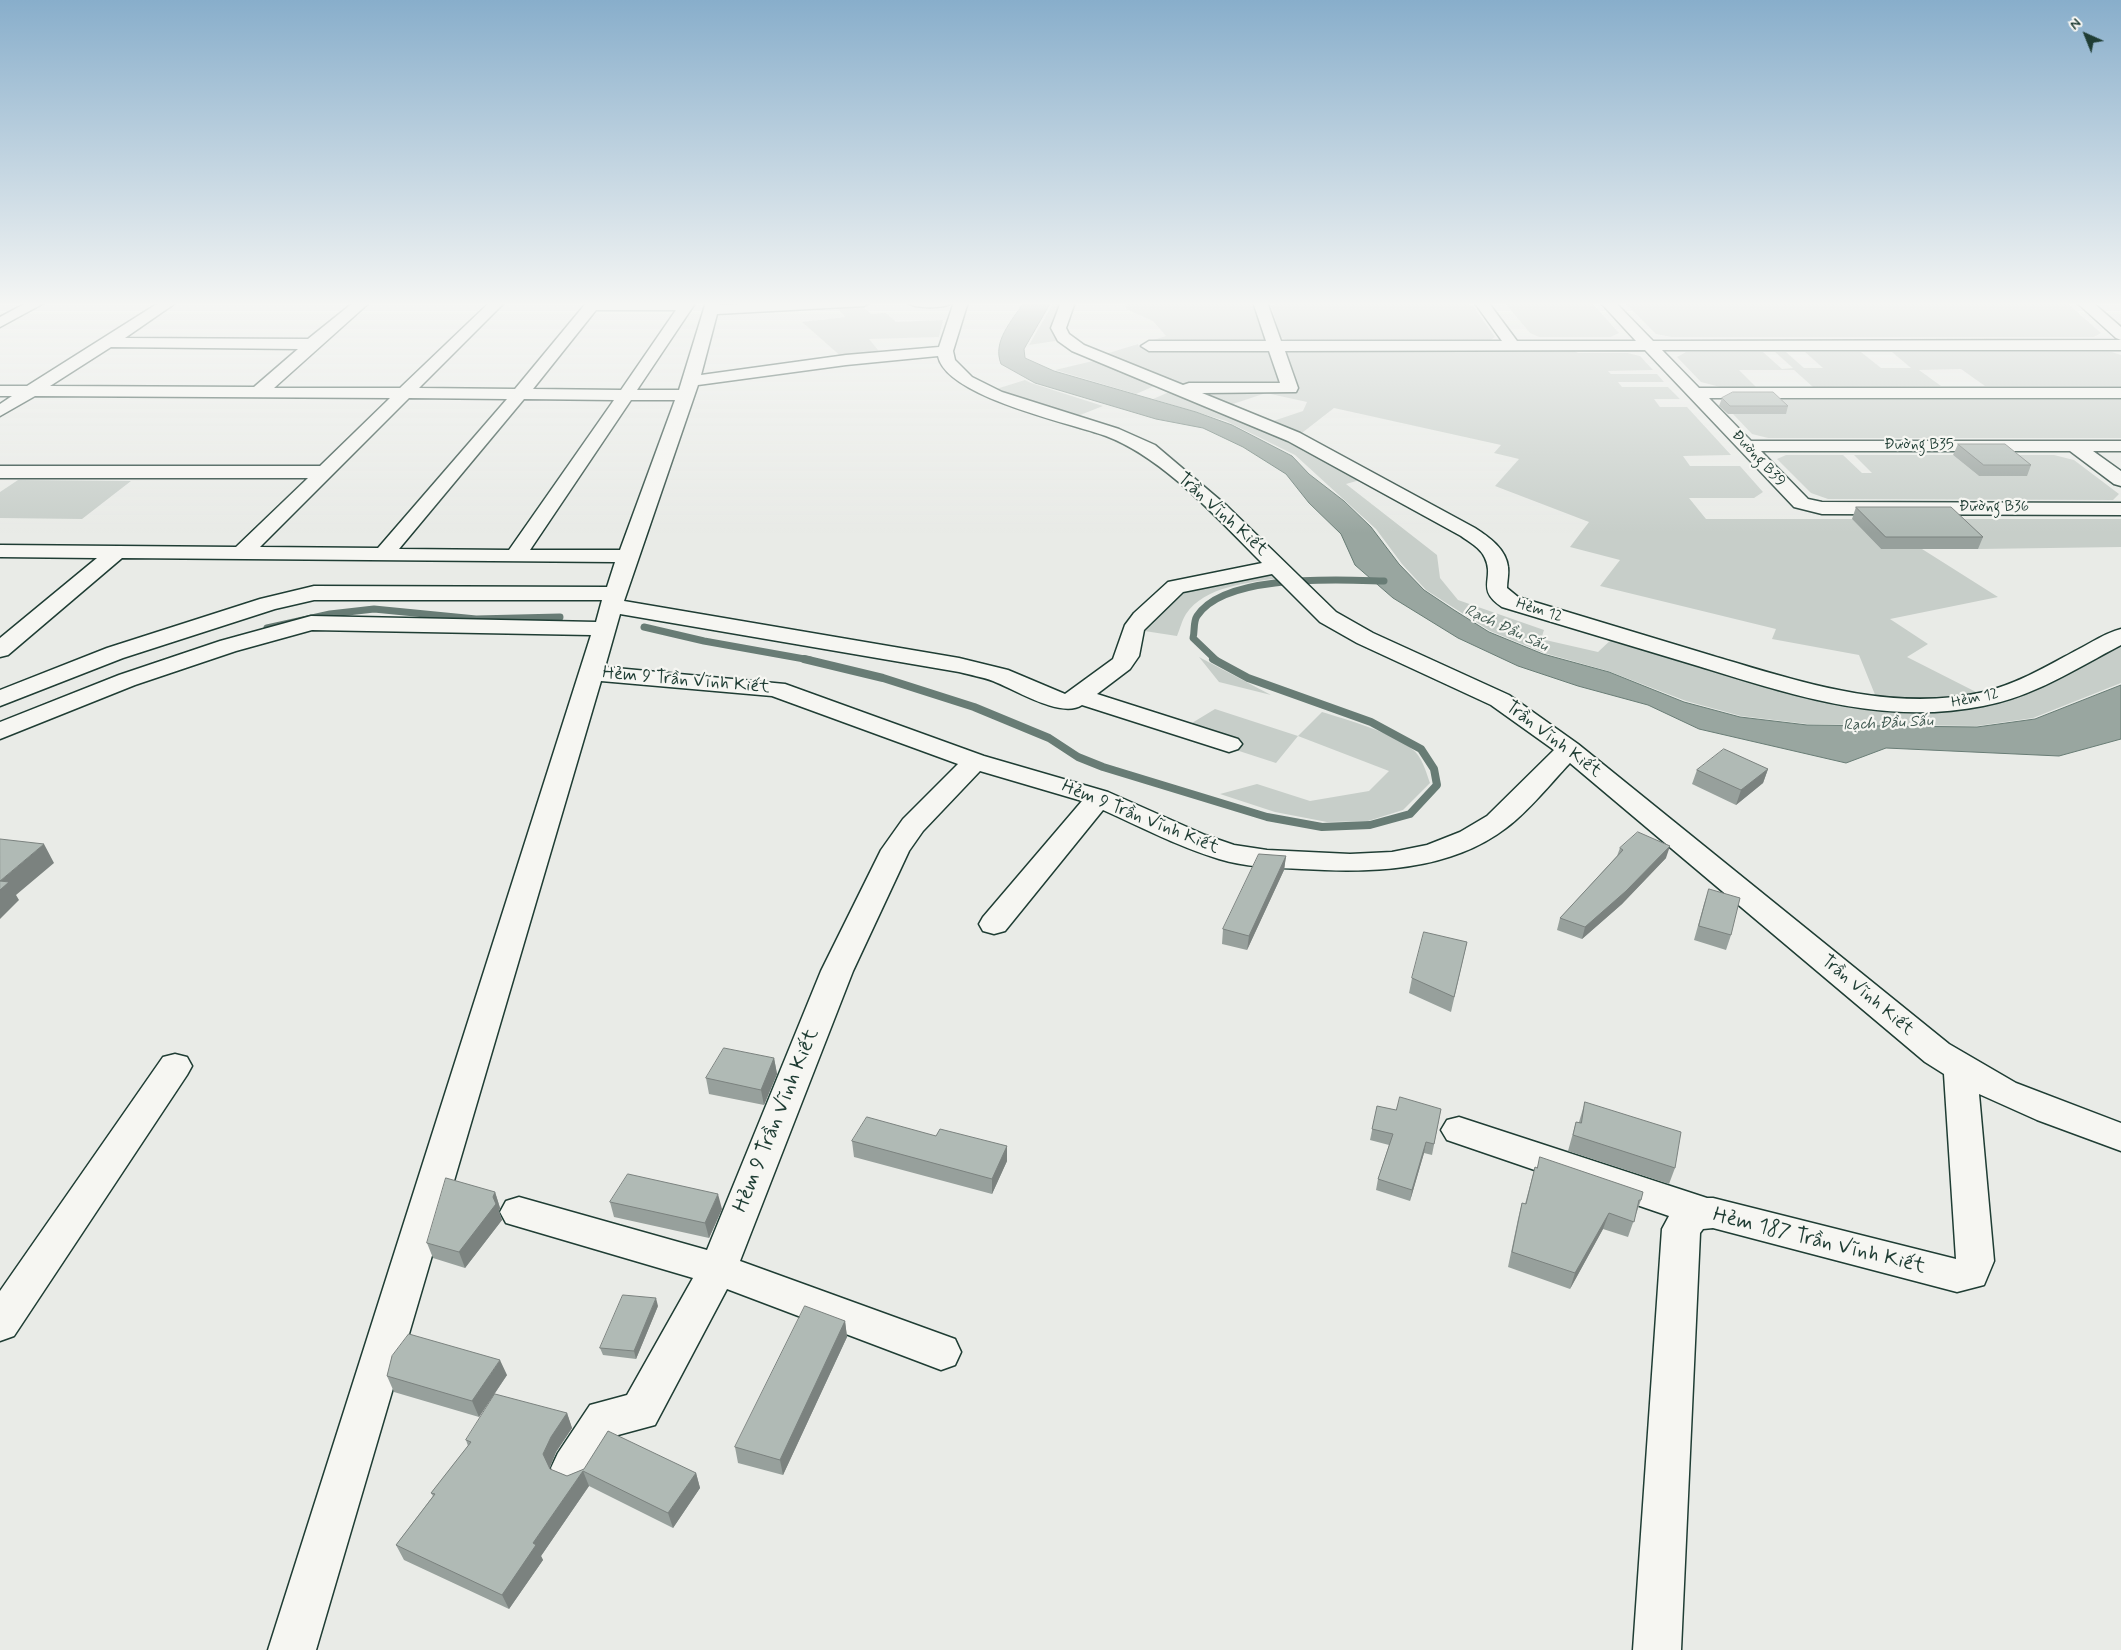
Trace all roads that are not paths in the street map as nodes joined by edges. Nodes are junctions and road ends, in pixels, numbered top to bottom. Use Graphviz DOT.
graph roads {
  1 [pos="51,379"];
  2 [pos="273,379"];
  3 [pos="418,379"];
  4 [pos="532,379"];
  5 [pos="636,379"];
  6 [pos="691,379"];
  7 [pos="739,379"];
  8 [pos="967,379"];
  9 [pos="1154,379"];
  10 [pos="1287,379"];
  11 [pos="1682,379"];
  12 [pos="688,388"];
  13 [pos="1178,388"];
  14 [pos="0,391"];
  15 [pos="33,391"];
  16 [pos="258,393"];
  17 [pos="1695,393"];
  18 [pos="2121,393"];
  19 [pos="402,394"];
  20 [pos="519,395"];
  21 [pos="625,396"];
  22 [pos="0,411"];
  23 [pos="1747,446"];
  24 [pos="2074,446"];
  25 [pos="2121,446"];
  26 [pos="0,472"];
  27 [pos="324,472"];
  28 [pos="2121,480"];
  29 [pos="1808,505"];
  30 [pos="2121,509"];
  31 [pos="0,551"];
  32 [pos="117,552"];
  33 [pos="241,554"];
  34 [pos="383,555"];
  35 [pos="515,556"];
  36 [pos="1288,576"];
  37 [pos="617,593"];
  38 [pos="2121,636"];
  39 [pos="0,650"];
  40 [pos="593,673"];
  41 [pos="1078,696"];
  42 [pos="0,699"];
  43 [pos="0,731"];
  44 [pos="1229,744"];
  45 [pos="1569,749"];
  46 [pos="976,762"];
  47 [pos="1099,798"];
  48 [pos="994,924"];
  49 [pos="175,1066"];
  50 [pos="1960,1069"];
  51 [pos="1458,1130"];
  52 [pos="2121,1137"];
  53 [pos="519,1212"];
  54 [pos="1702,1212"];
  55 [pos="718,1269"];
  56 [pos="0,1324"];
  57 [pos="941,1352"];
  58 [pos="573,1468"];
  59 [pos="292,1650"];
  60 [pos="1657,1650"];
  1 -- 15 [label="street"];
  2 -- 16 [label="street"];
  3 -- 19 [label="street"];
  4 -- 20 [label="street"];
  5 -- 21 [label="street"];
  6 -- 12 [label="street"];
  7 -- 12 [label="street"];
  8 -- 36 [label="street, Trần Vĩnh Kiết"];
  9 -- 13 [label="street, Hẻm 12"];
  10 -- 13 [label="street"];
  11 -- 17 [label="street, Đường B39"];
  12 -- 21 [label="street"];
  12 -- 37 [label="street"];
  13 -- 38 [label="street, Hẻm 12"];
  14 -- 15 [label="street"];
  15 -- 16 [label="street"];
  15 -- 22 [label="street"];
  16 -- 19 [label="street"];
  17 -- 18 [label="street"];
  17 -- 23 [label="street, Đường B39"];
  19 -- 20 [label="street"];
  19 -- 27 [label="street"];
  20 -- 21 [label="street"];
  20 -- 34 [label="street"];
  21 -- 35 [label="street"];
  23 -- 24 [label="street, Đường B35"];
  23 -- 29 [label="street, Đường B39"];
  24 -- 25 [label="street, Đường B35"];
  24 -- 28 [label="street"];
  26 -- 27 [label="street"];
  27 -- 33 [label="street"];
  29 -- 30 [label="street, Đường B36"];
  31 -- 32 [label="street"];
  32 -- 33 [label="street"];
  32 -- 39 [label="street"];
  33 -- 34 [label="street"];
  34 -- 35 [label="street"];
  35 -- 37 [label="street"];
  36 -- 41 [label="street"];
  36 -- 45 [label="street, Trần Vĩnh Kiết"];
  37 -- 40 [label="street"];
  37 -- 41 [label="street"];
  37 -- 42 [label="street"];
  37 -- 43 [label="street"];
  40 -- 46 [label="street, Hẻm 9 Trần Vĩnh Kiết"];
  40 -- 59 [label="street"];
  41 -- 44 [label="street"];
  45 -- 47 [label="street, Hẻm 9 Trần Vĩnh Kiết"];
  45 -- 50 [label="street, Trần Vĩnh Kiết"];
  46 -- 47 [label="street, Hẻm 9 Trần Vĩnh Kiết"];
  46 -- 55 [label="street, Hẻm 9 Trần Vĩnh Kiết"];
  47 -- 48 [label="street"];
  49 -- 56 [label="street"];
  50 -- 52 [label="street, Trần Vĩnh Kiết"];
  50 -- 54 [label="street, Hẻm 187 Trần Vĩnh Kiết"];
  51 -- 54 [label="street"];
  53 -- 55 [label="street"];
  54 -- 60 [label="street, Hẻm 187 Trần Vĩnh Kiết"];
  55 -- 57 [label="street"];
  55 -- 58 [label="street, Hẻm 9 Trần Vĩnh Kiết"];
}
